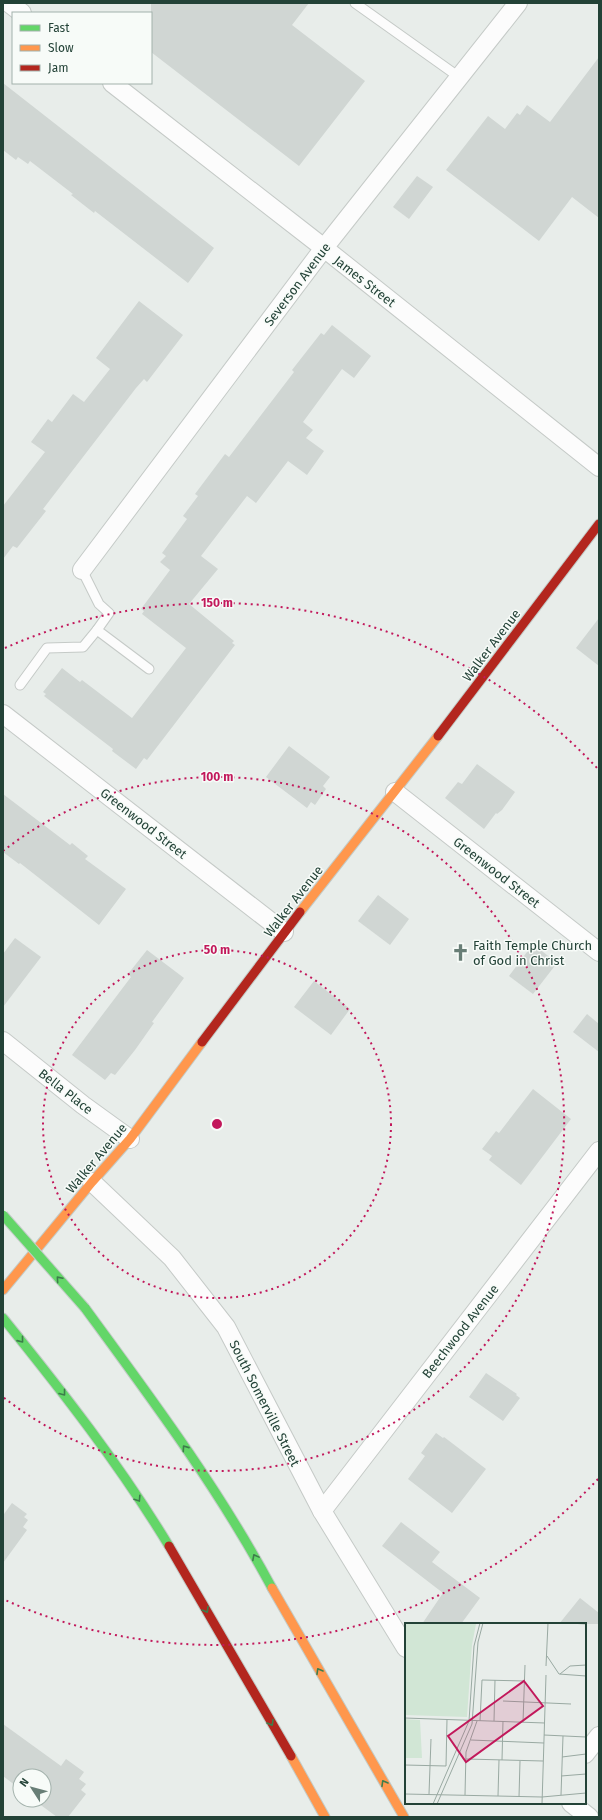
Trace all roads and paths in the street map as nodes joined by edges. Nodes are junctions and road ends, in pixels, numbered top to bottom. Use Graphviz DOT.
graph roads {
  1 [pos="355,3"];
  2 [pos="518,3"];
  3 [pos="459,77"];
  4 [pos="113,84"];
  5 [pos="324,248"];
  6 [pos="599,467"];
  7 [pos="599,524"];
  8 [pos="82,570"];
  9 [pos="97,630"];
  10 [pos="149,669"];
  11 [pos="20,685"];
  12 [pos="3,714"];
  13 [pos="395,792"];
  14 [pos="284,932"];
  15 [pos="599,952"];
  16 [pos="3,1041"];
  17 [pos="130,1139"];
  18 [pos="599,1151"];
  19 [pos="92,1182"];
  20 [pos="3,1215"];
  21 [pos="3,1290"];
  22 [pos="3,1318"];
  23 [pos="322,1511"];
  24 [pos="405,1646"];
  25 [pos="599,1736"];
  26 [pos="586,1753"];
  27 [pos="572,1804"];
  28 [pos="325,1817"];
  29 [pos="404,1817"];
  30 [pos="589,1817"];
  1 -- 3 [label="lane"];
  2 -- 3 [label="street, Severson Avenue"];
  3 -- 5 [label="street, Severson Avenue"];
  4 -- 5 [label="street, James Street"];
  5 -- 6 [label="street, James Street"];
  5 -- 8 [label="street, Severson Avenue"];
  7 -- 13 [label="main road, Walker Avenue"];
  8 -- 9 [label="lane"];
  9 -- 10 [label="lane"];
  9 -- 11 [label="lane"];
  12 -- 14 [label="street, Greenwood Street"];
  13 -- 14 [label="main road, Walker Avenue"];
  13 -- 15 [label="street, Greenwood Street"];
  14 -- 17 [label="main road, Walker Avenue"];
  16 -- 17 [label="street, Bella Place"];
  17 -- 19 [label="main road, Walker Avenue"];
  18 -- 23 [label="street, Beechwood Avenue"];
  19 -- 21 [label="main road, Walker Avenue"];
  19 -- 23 [label="street, South Somerville Street"];
  29 -- 20 [label="main road, one-way, bridge"];
  22 -- 28 [label="main road, one-way"];
  23 -- 24 [label="street, South Somerville Street"];
  25 -- 26 [label="street"];
  27 -- 30 [label="street"];
}
